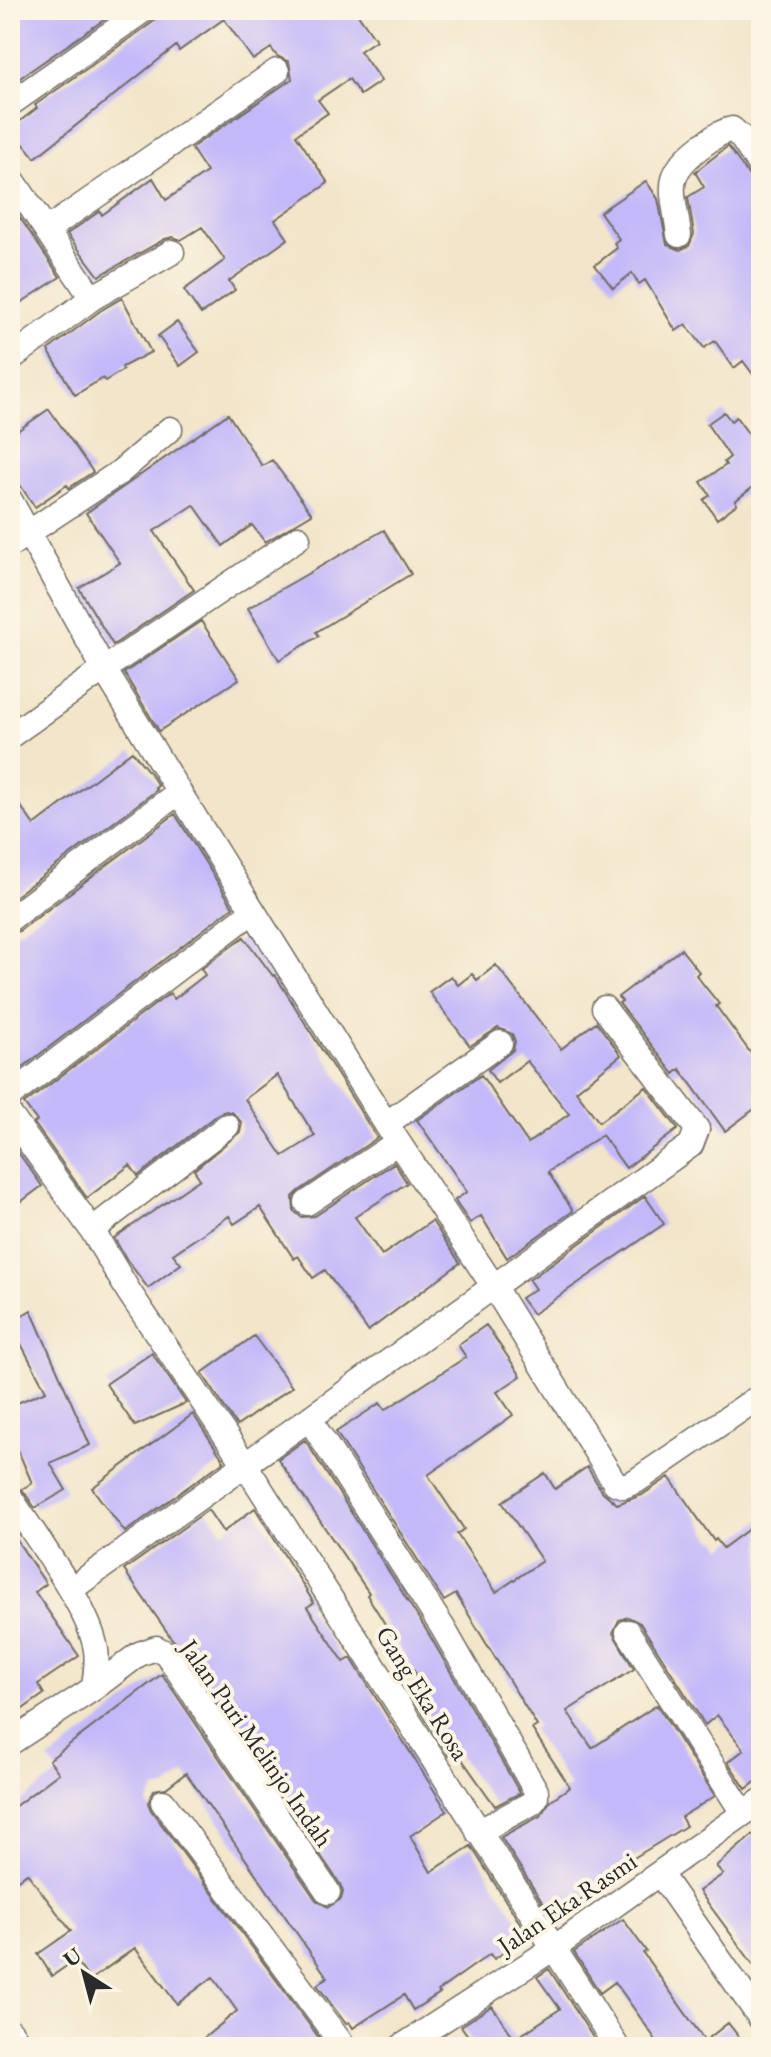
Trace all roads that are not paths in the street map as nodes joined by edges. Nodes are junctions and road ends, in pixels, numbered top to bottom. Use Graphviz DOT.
graph roads {
  1 [pos="144,10"];
  2 [pos="277,71"];
  3 [pos="10,104"];
  4 [pos="761,167"];
  5 [pos="10,176"];
  6 [pos="48,229"];
  7 [pos="679,235"];
  8 [pos="172,252"];
  9 [pos="92,298"];
  10 [pos="10,359"];
  11 [pos="170,429"];
  12 [pos="10,500"];
  13 [pos="298,538"];
  14 [pos="18,539"];
  15 [pos="104,669"];
  16 [pos="10,736"];
  17 [pos="179,792"];
  18 [pos="253,911"];
  19 [pos="10,919"];
  20 [pos="604,1008"];
  21 [pos="500,1043"];
  22 [pos="10,1096"];
  23 [pos="10,1115"];
  24 [pos="227,1126"];
  25 [pos="392,1133"];
  26 [pos="307,1203"];
  27 [pos="92,1230"];
  28 [pos="494,1287"];
  29 [pos="761,1399"];
  30 [pos="310,1420"];
  31 [pos="246,1466"];
  32 [pos="10,1497"];
  33 [pos="70,1590"];
  34 [pos="628,1632"];
  35 [pos="94,1688"];
  36 [pos="10,1743"];
  37 [pos="163,1802"];
  38 [pos="752,1807"];
  39 [pos="478,1832"];
  40 [pos="660,1874"];
  41 [pos="328,1892"];
  42 [pos="554,1948"];
  43 [pos="761,2019"];
  44 [pos="10,2031"];
  45 [pos="22,2047"];
  46 [pos="344,2047"];
  47 [pos="401,2047"];
  48 [pos="617,2047"];
  1 -- 3 [label="street"];
  2 -- 6 [label="street"];
  4 -- 7 [label="street"];
  5 -- 6 [label="street"];
  6 -- 9 [label="street"];
  8 -- 9 [label="street"];
  9 -- 10 [label="street"];
  11 -- 14 [label="street"];
  12 -- 14 [label="street"];
  13 -- 15 [label="street"];
  14 -- 15 [label="street"];
  15 -- 16 [label="street"];
  15 -- 17 [label="street"];
  17 -- 18 [label="street"];
  17 -- 19 [label="street"];
  18 -- 22 [label="street"];
  18 -- 25 [label="street"];
  20 -- 28 [label="street"];
  21 -- 25 [label="street"];
  23 -- 27 [label="street, Gang Eka Rosa"];
  24 -- 27 [label="street"];
  25 -- 26 [label="street"];
  25 -- 28 [label="street"];
  27 -- 31 [label="street, Gang Eka Rosa"];
  28 -- 29 [label="street"];
  28 -- 30 [label="street"];
  30 -- 31 [label="street"];
  30 -- 39 [label="street"];
  31 -- 33 [label="street"];
  31 -- 39 [label="street, Gang Eka Rosa"];
  32 -- 33 [label="street"];
  33 -- 35 [label="street"];
  34 -- 38 [label="street"];
  35 -- 36 [label="street"];
  35 -- 41 [label="street, Jalan Puri Melinjo Indah"];
  37 -- 46 [label="street"];
  38 -- 40 [label="street, Jalan Eka Rasmi"];
  39 -- 42 [label="street, Gang Eka Rosa"];
  40 -- 42 [label="street, Jalan Eka Rasmi"];
  40 -- 43 [label="street"];
  42 -- 47 [label="street, Jalan Eka Rasmi"];
  42 -- 48 [label="street, Gang Eka Rosa"];
  44 -- 45 [label="street"];
}
